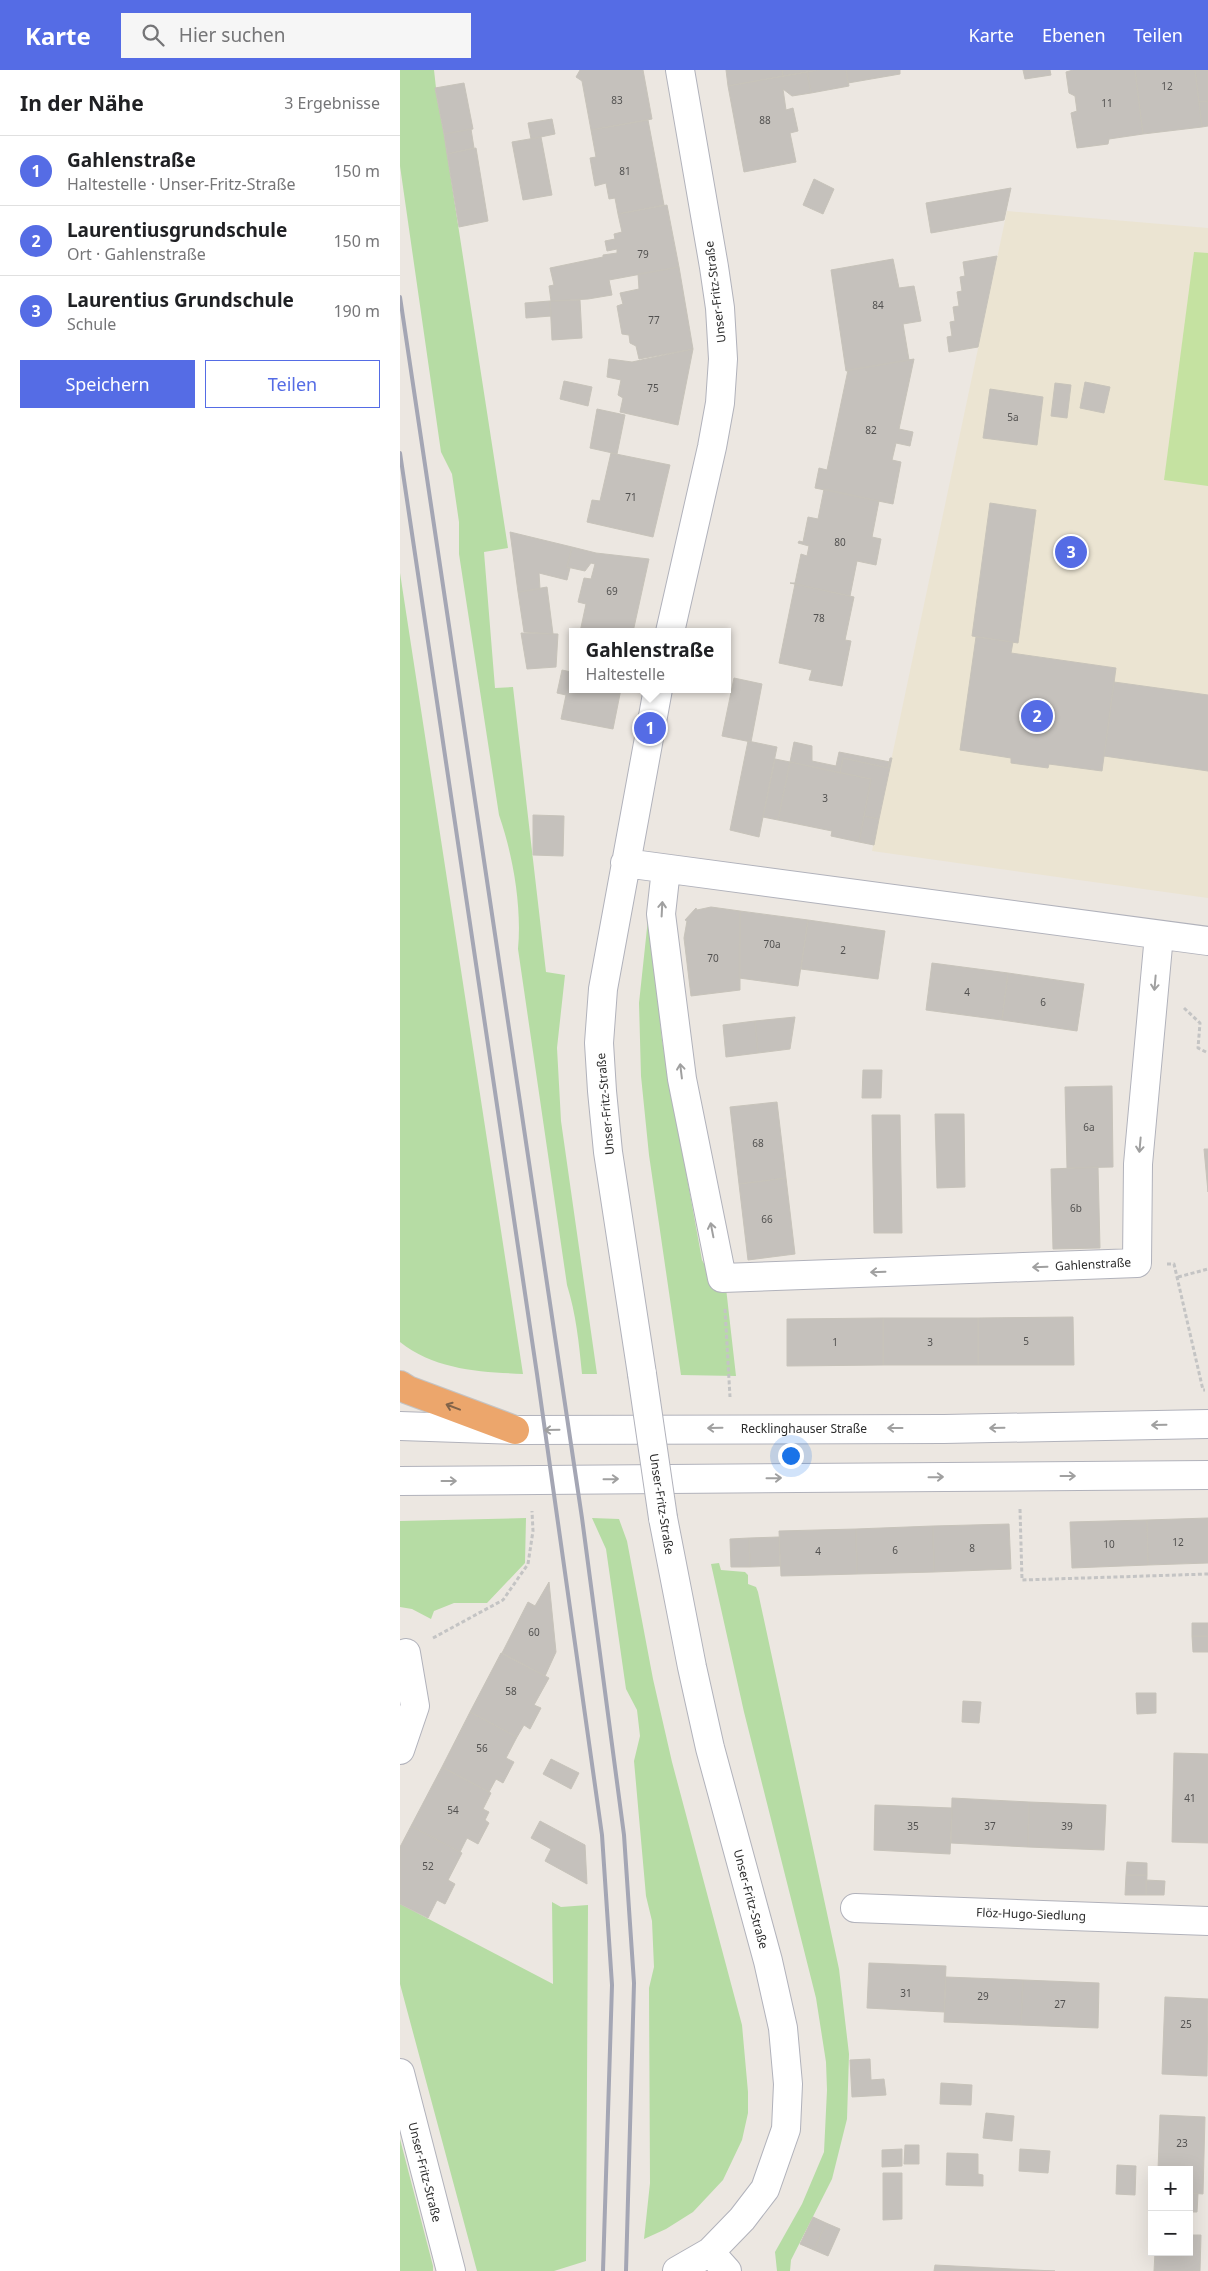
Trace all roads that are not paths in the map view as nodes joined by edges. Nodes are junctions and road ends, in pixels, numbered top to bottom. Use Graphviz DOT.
graph roads {
  1 [pos="680,70"];
  2 [pos="671,628"];
  3 [pos="657,693"];
  4 [pos="625,863"];
  5 [pos="666,869"];
  6 [pos="1159,934"];
  7 [pos="1208,941"];
  8 [pos="400,1385"];
  9 [pos="1208,1424"];
  10 [pos="400,1426"];
  11 [pos="515,1430"];
  12 [pos="1208,1475"];
  13 [pos="400,1481"];
  14 [pos="406,1653"];
  15 [pos="400,1750"];
  16 [pos="855,1908"];
  17 [pos="1208,1921"];
  18 [pos="400,2073"];
  19 [pos="718,2261"];
  20 [pos="451,2271"];
  21 [pos="676,2271"];
  1 -- 2 [label="street, Unser-Fritz-Straße"];
  3 -- 4 [label="street, Unser-Fritz-Straße"];
  4 -- 5 [label="street"];
  4 -- 19 [label="street, Unser-Fritz-Straße, bridge"];
  5 -- 6 [label="street"];
  6 -- 5 [label="street, Gahlenstraße, one-way"];
  6 -- 7 [label="street"];
  11 -- 8 [label="highway, one-way"];
  9 -- 11 [label="street, Recklinghauser Straße, one-way"];
  10 -- 11 [label="street, Recklinghauser Straße"];
  13 -- 12 [label="street, one-way"];
  14 -- 15 [label="street"];
  16 -- 17 [label="street, Flöz-Hugo-Siedlung"];
  18 -- 20 [label="street, Unser-Fritz-Straße"];
  19 -- 21 [label="street, Unser-Fritz-Straße"];
}
